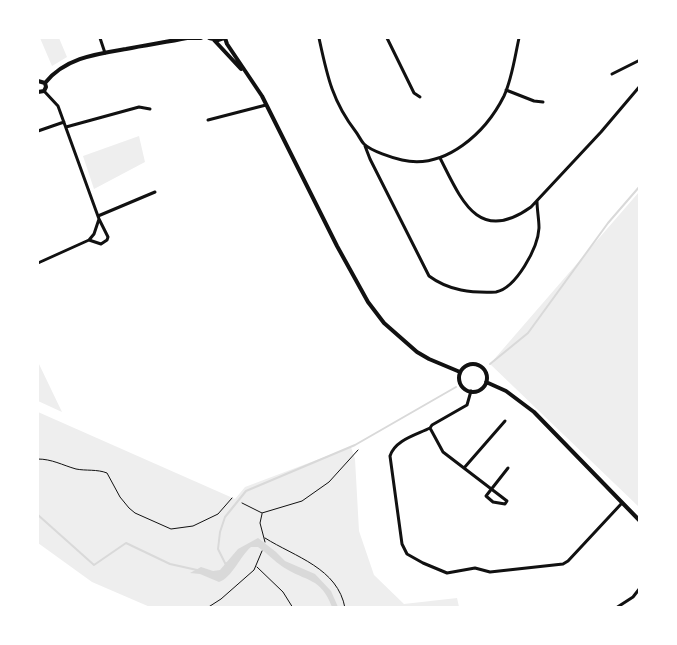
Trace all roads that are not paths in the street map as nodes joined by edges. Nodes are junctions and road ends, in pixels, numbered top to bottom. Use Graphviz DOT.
graph roads {
  1 [pos="100,38"];
  2 [pos="188,38"];
  3 [pos="201,38"];
  4 [pos="209,38"];
  5 [pos="225,38"];
  6 [pos="319,38"];
  7 [pos="387,38"];
  8 [pos="519,38"];
  9 [pos="214,40"];
  10 [pos="105,53"];
  11 [pos="640,60"];
  12 [pos="245,72"];
  13 [pos="612,74"];
  14 [pos="38,81"];
  15 [pos="45,83"];
  16 [pos="640,86"];
  17 [pos="506,90"];
  18 [pos="44,91"];
  19 [pos="38,92"];
  20 [pos="420,97"];
  21 [pos="543,102"];
  22 [pos="266,105"];
  23 [pos="150,109"];
  24 [pos="208,120"];
  25 [pos="64,122"];
  26 [pos="66,127"];
  27 [pos="38,131"];
  28 [pos="364,145"];
  29 [pos="440,158"];
  30 [pos="155,192"];
  31 [pos="537,201"];
  32 [pos="99,217"];
  33 [pos="89,240"];
  34 [pos="38,263"];
  35 [pos="460,372"];
  36 [pos="486,382"];
  37 [pos="471,391"];
  38 [pos="505,421"];
  39 [pos="430,428"];
  40 [pos="464,468"];
  41 [pos="508,468"];
  42 [pos="491,489"];
  43 [pos="622,503"];
  44 [pos="640,521"];
  45 [pos="640,588"];
  46 [pos="616,608"];
  1 -- 10 [label="street"];
  2 -- 3 [label="street"];
  2 -- 10 [label="street"];
  4 -- 9 [label="street"];
  5 -- 9 [label="street"];
  5 -- 12 [label="street"];
  6 -- 28 [label="street"];
  7 -- 20 [label="street"];
  8 -- 17 [label="street"];
  9 -- 12 [label="street"];
  10 -- 15 [label="street"];
  11 -- 13 [label="street"];
  12 -- 22 [label="street"];
  14 -- 15 [label="street"];
  15 -- 18 [label="street"];
  16 -- 31 [label="street"];
  17 -- 21 [label="street"];
  17 -- 29 [label="street"];
  18 -- 19 [label="street"];
  18 -- 25 [label="street"];
  22 -- 24 [label="street"];
  22 -- 35 [label="street"];
  23 -- 26 [label="street"];
  25 -- 26 [label="street"];
  25 -- 27 [label="street"];
  26 -- 32 [label="street"];
  28 -- 29 [label="street"];
  28 -- 31 [label="street"];
  29 -- 31 [label="street"];
  30 -- 32 [label="street"];
  32 -- 33 [label="street"];
  32 -- 33 [label="street"];
  33 -- 34 [label="street"];
  35 -- 36 [label="street"];
  35 -- 37 [label="street"];
  36 -- 37 [label="street"];
  36 -- 43 [label="street"];
  37 -- 39 [label="street"];
  38 -- 40 [label="street"];
  39 -- 40 [label="street"];
  39 -- 43 [label="street"];
  40 -- 42 [label="street"];
  41 -- 42 [label="street"];
  42 -- 42 [label="street"];
  43 -- 44 [label="street"];
  45 -- 46 [label="street"];
}
